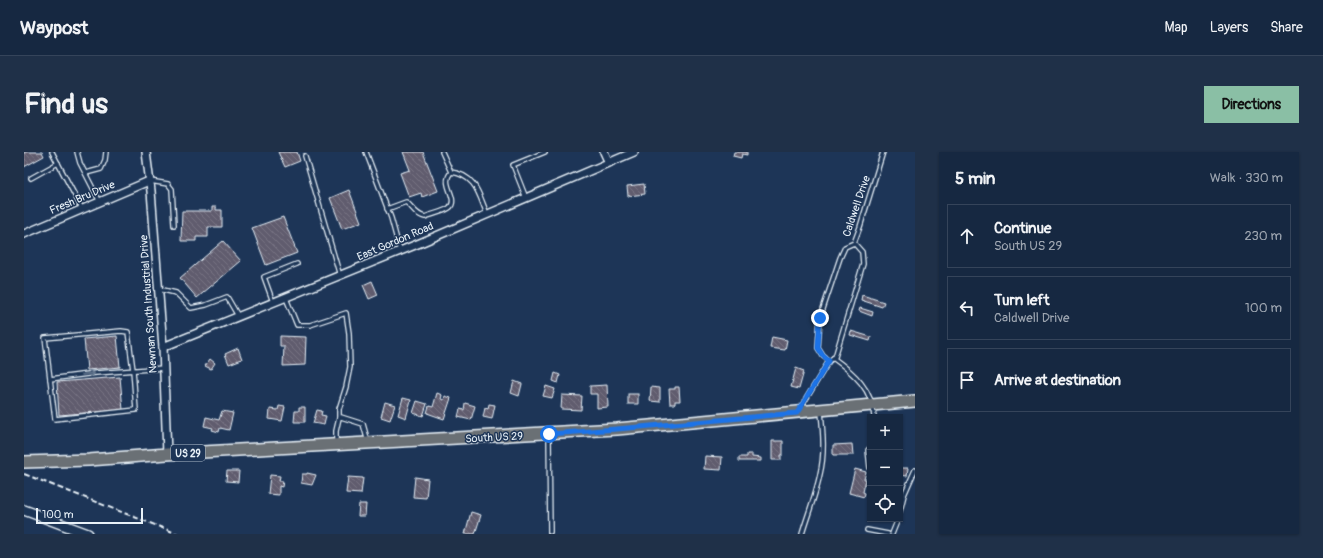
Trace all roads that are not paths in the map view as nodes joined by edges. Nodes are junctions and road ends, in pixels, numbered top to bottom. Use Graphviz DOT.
graph roads {
  1 [pos="52,152"];
  2 [pos="77,152"];
  3 [pos="106,152"];
  4 [pos="146,152"];
  5 [pos="366,152"];
  6 [pos="442,152"];
  7 [pos="545,152"];
  8 [pos="604,152"];
  9 [pos="634,152"];
  10 [pos="883,152"];
  11 [pos="305,156"];
  12 [pos="58,163"];
  13 [pos="609,163"];
  14 [pos="451,172"];
  15 [pos="86,173"];
  16 [pos="31,178"];
  17 [pos="149,181"];
  18 [pos="526,198"];
  19 [pos="100,202"];
  20 [pos="82,209"];
  21 [pos="388,209"];
  22 [pos="487,214"];
  23 [pos="174,225"];
  24 [pos="24,234"];
  25 [pos="854,243"];
  26 [pos="400,251"];
  27 [pos="297,264"];
  28 [pos="340,276"];
  29 [pos="158,289"];
  30 [pos="286,298"];
  31 [pos="273,303"];
  32 [pos="238,317"];
  33 [pos="163,347"];
  34 [pos="831,360"];
  35 [pos="164,368"];
  36 [pos="133,370"];
  37 [pos="50,379"];
  38 [pos="915,401"];
  39 [pos="874,406"];
  40 [pos="820,411"];
  41 [pos="797,413"];
  42 [pos="874,414"];
  43 [pos="339,418"];
  44 [pos="549,434"];
  45 [pos="368,443"];
  46 [pos="336,445"];
  47 [pos="167,454"];
  48 [pos="24,462"];
  49 [pos="915,470"];
  50 [pos="905,493"];
  51 [pos="903,500"];
  52 [pos="24,510"];
  53 [pos="897,522"];
  54 [pos="867,530"];
  55 [pos="550,532"];
  56 [pos="88,534"];
  57 [pos="802,534"];
  58 [pos="888,534"];
  59 [pos="892,534"];
  1 -- 12 [label="lane"];
  2 -- 15 [label="lane"];
  3 -- 15 [label="lane"];
  4 -- 17 [label="street, Newnan South Industrial Drive"];
  5 -- 21 [label="lane"];
  6 -- 14 [label="lane"];
  7 -- 18 [label="lane"];
  8 -- 13 [label="street"];
  9 -- 13 [label="street, East Gordon Road"];
  10 -- 25 [label="lane, Caldwell Drive"];
  11 -- 28 [label="lane"];
  12 -- 16 [label="lane"];
  12 -- 20 [label="lane"];
  13 -- 18 [label="street, East Gordon Road"];
  14 -- 21 [label="lane"];
  14 -- 22 [label="lane"];
  15 -- 19 [label="lane"];
  17 -- 19 [label="street, Fresh Bru Drive"];
  17 -- 23 [label="lane"];
  17 -- 29 [label="street, Newnan South Industrial Drive"];
  18 -- 22 [label="street, East Gordon Road"];
  19 -- 20 [label="street, Fresh Bru Drive"];
  20 -- 24 [label="street, Fresh Bru Drive"];
  21 -- 26 [label="lane"];
  22 -- 26 [label="street, East Gordon Road"];
  25 -- 34 [label="lane"];
  25 -- 34 [label="lane, Caldwell Drive"];
  26 -- 28 [label="street, East Gordon Road"];
  27 -- 31 [label="lane"];
  28 -- 30 [label="street, East Gordon Road"];
  29 -- 32 [label="lane"];
  29 -- 33 [label="street, Newnan South Industrial Drive"];
  30 -- 31 [label="street, East Gordon Road"];
  30 -- 43 [label="lane"];
  31 -- 32 [label="street, East Gordon Road"];
  32 -- 33 [label="street, East Gordon Road"];
  33 -- 35 [label="street, Newnan South Industrial Drive"];
  34 -- 39 [label="lane, Caldwell Drive"];
  34 -- 41 [label="lane"];
  35 -- 36 [label="lane"];
  35 -- 47 [label="street, Newnan South Industrial Drive"];
  37 -- 36 [label="lane, one-way"];
  36 -- 37 [label="lane"];
  36 -- 37 [label="lane"];
  38 -- 39 [label="main road, South US 29 / US 29"];
  39 -- 40 [label="main road, South US 29 / US 29"];
  39 -- 42 [label="lane"];
  40 -- 41 [label="main road, South US 29 / US 29"];
  40 -- 57 [label="lane"];
  41 -- 44 [label="main road, South US 29 / US 29"];
  43 -- 45 [label="lane"];
  43 -- 46 [label="lane"];
  44 -- 45 [label="main road, South US 29 / US 29"];
  44 -- 55 [label="lane"];
  45 -- 46 [label="main road, South US 29 / US 29"];
  46 -- 47 [label="main road, US 29"];
  47 -- 48 [label="main road, US 29"];
  49 -- 50 [label="lane"];
  50 -- 51 [label="lane"];
  52 -- 56 [label="street"];
  53 -- 59 [label="lane"];
  54 -- 58 [label="lane"];
}
